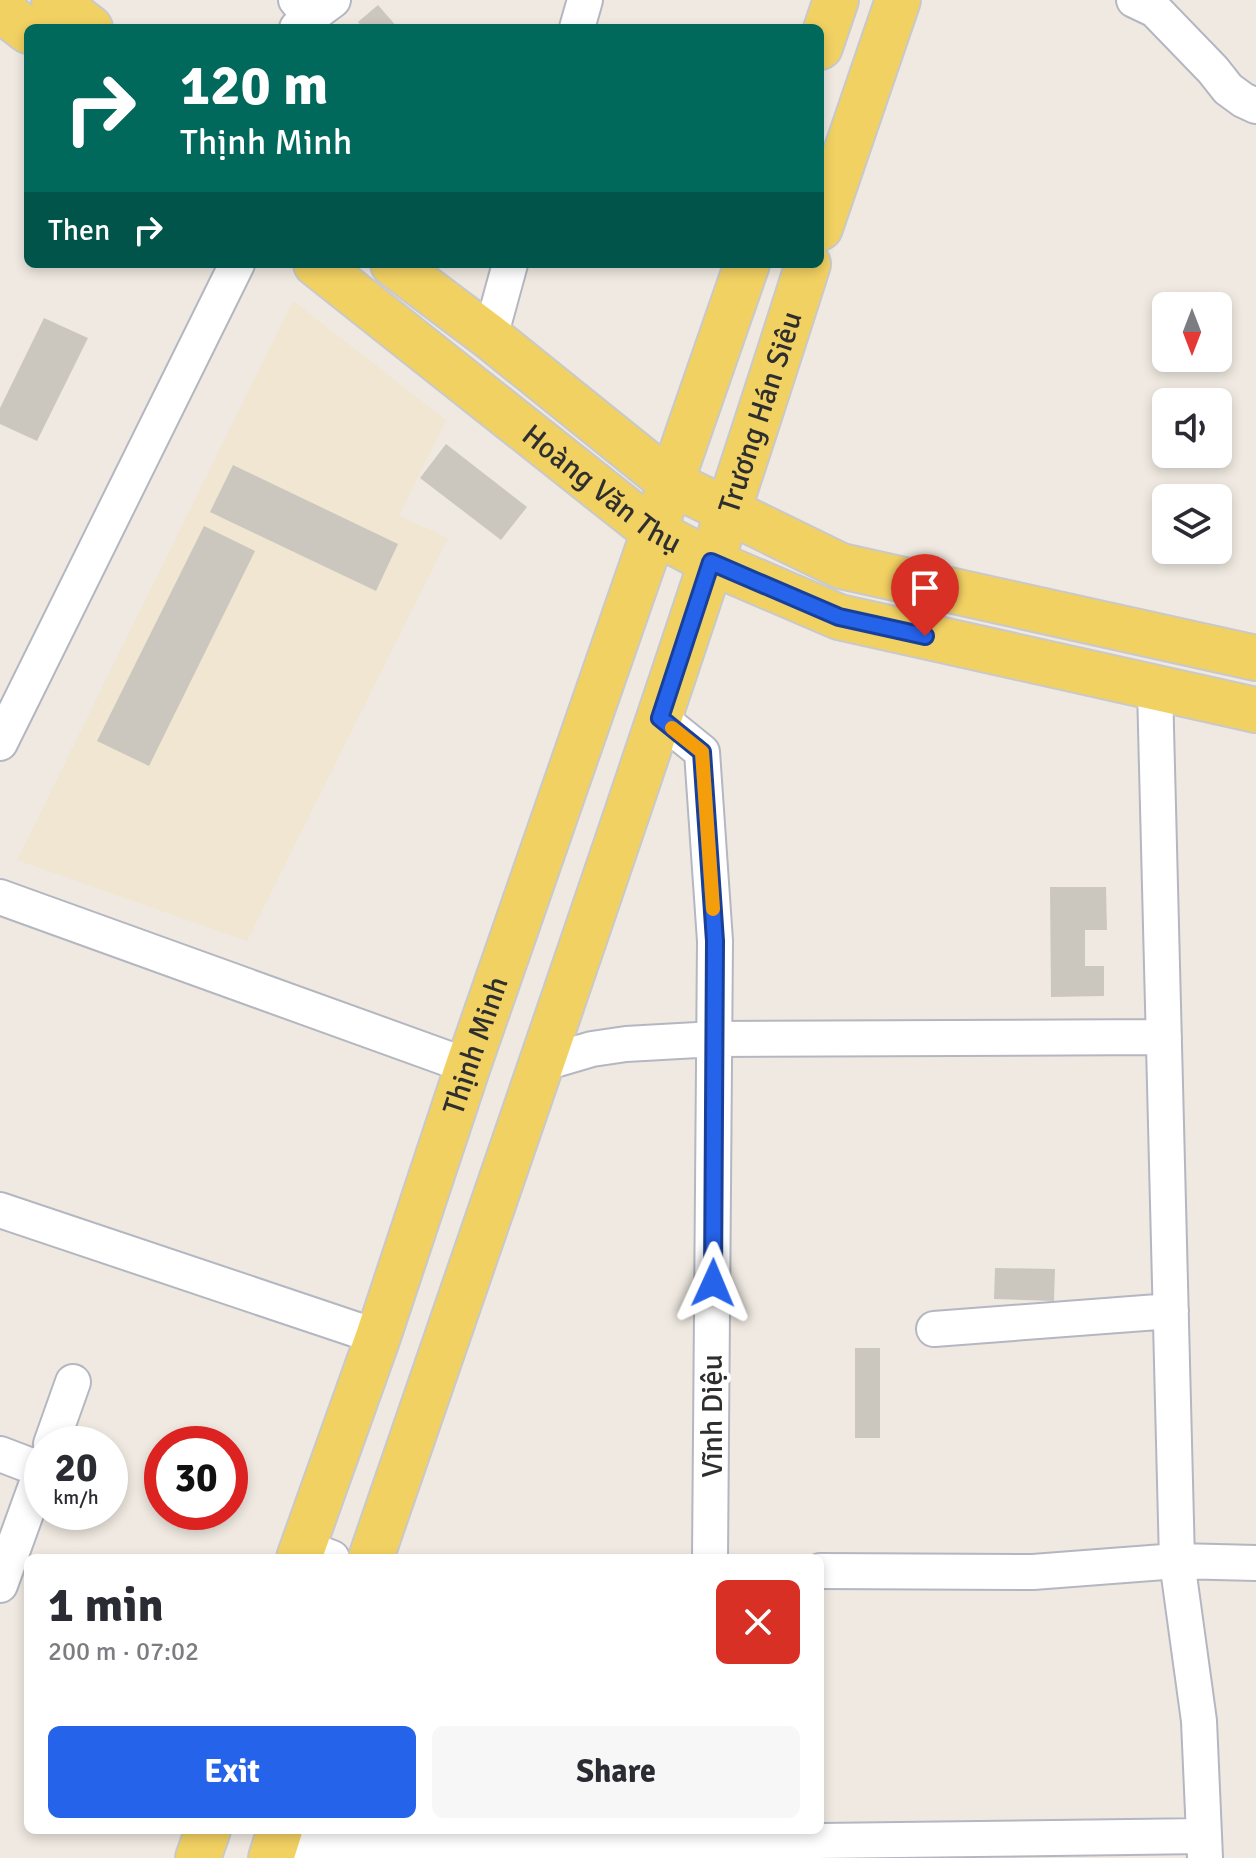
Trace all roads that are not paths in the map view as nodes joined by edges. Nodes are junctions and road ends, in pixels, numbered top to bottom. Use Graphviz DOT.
graph roads {
  1 [pos="54,0"];
  2 [pos="585,0"];
  3 [pos="836,0"];
  4 [pos="898,0"];
  5 [pos="1134,0"];
  6 [pos="0,9"];
  7 [pos="85,24"];
  8 [pos="578,24"];
  9 [pos="24,28"];
  10 [pos="824,35"];
  11 [pos="1256,106"];
  12 [pos="824,216"];
  13 [pos="235,268"];
  14 [pos="321,268"];
  15 [pos="398,268"];
  16 [pos="509,268"];
  17 [pos="746,268"];
  18 [pos="807,268"];
  19 [pos="490,337"];
  20 [pos="671,483"];
  21 [pos="729,512"];
  22 [pos="654,532"];
  23 [pos="711,562"];
  24 [pos="1256,658"];
  25 [pos="1155,688"];
  26 [pos="1256,710"];
  27 [pos="660,718"];
  28 [pos="0,743"];
  29 [pos="0,897"];
  30 [pos="1164,1037"];
  31 [pos="715,1039"];
  32 [pos="541,1064"];
  33 [pos="468,1066"];
  34 [pos="0,1210"];
  35 [pos="1171,1311"];
  36 [pos="934,1329"];
  37 [pos="378,1337"];
  38 [pos="73,1382"];
  39 [pos="57,1426"];
  40 [pos="0,1454"];
  41 [pos="24,1463"];
  42 [pos="24,1519"];
  43 [pos="311,1554"];
  44 [pos="372,1554"];
  45 [pos="710,1554"];
  46 [pos="1177,1561"];
  47 [pos="1256,1563"];
  48 [pos="824,1571"];
  49 [pos="0,1585"];
  50 [pos="207,1834"];
  51 [pos="706,1843"];
  52 [pos="275,1845"];
  53 [pos="1205,1847"];
  54 [pos="198,1858"];
  1 -- 7 [label="main road"];
  2 -- 8 [label="street"];
  3 -- 10 [label="main road"];
  4 -- 12 [label="main road"];
  5 -- 11 [label="street"];
  6 -- 9 [label="main road"];
  13 -- 28 [label="street"];
  14 -- 22 [label="main road, Hoàng Văn Thụ"];
  15 -- 19 [label="main road, Hoàng Văn Thụ"];
  16 -- 19 [label="street"];
  17 -- 20 [label="main road, Trương Hán Siêu"];
  18 -- 21 [label="main road, Trương Hán Siêu"];
  19 -- 20 [label="main road, Hoàng Văn Thụ"];
  20 -- 21 [label="main road, Hoàng Văn Thụ"];
  20 -- 22 [label="main road, Trương Hán Siêu"];
  21 -- 23 [label="main road, Trương Hán Siêu"];
  21 -- 24 [label="main road, Hoàng Văn Thụ"];
  22 -- 23 [label="main road, Hoàng Văn Thụ"];
  22 -- 33 [label="main road, Thịnh Minh"];
  23 -- 25 [label="main road, Hoàng Văn Thụ"];
  23 -- 27 [label="main road"];
  25 -- 26 [label="main road, Hoàng Văn Thụ"];
  25 -- 30 [label="street"];
  27 -- 31 [label="street, Vĩnh Diệu"];
  27 -- 32 [label="main road"];
  29 -- 33 [label="street"];
  30 -- 31 [label="street"];
  30 -- 35 [label="street"];
  31 -- 32 [label="street"];
  31 -- 45 [label="street, Vĩnh Diệu"];
  32 -- 44 [label="main road"];
  33 -- 37 [label="main road, Thịnh Minh"];
  34 -- 37 [label="street"];
  35 -- 36 [label="street"];
  35 -- 46 [label="street"];
  37 -- 43 [label="main road, Thịnh Minh"];
  38 -- 39 [label="street"];
  40 -- 41 [label="street"];
  42 -- 49 [label="street"];
  46 -- 47 [label="street"];
  46 -- 48 [label="street"];
  46 -- 53 [label="street"];
  50 -- 54 [label="main road"];
  51 -- 52 [label="street"];
  51 -- 53 [label="street"];
}
